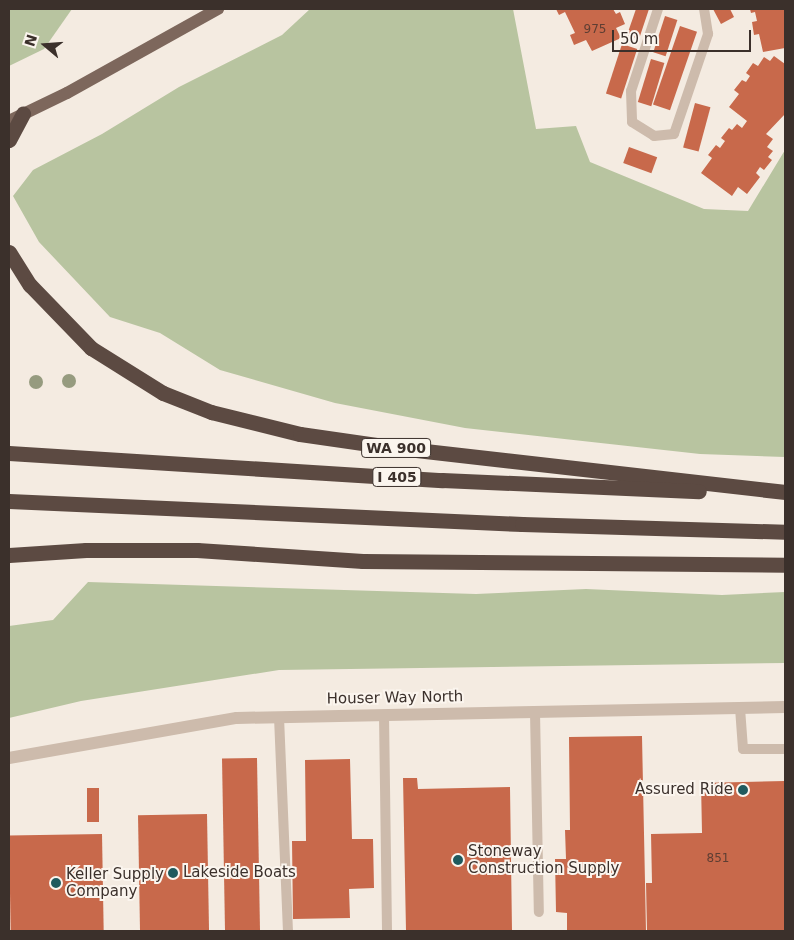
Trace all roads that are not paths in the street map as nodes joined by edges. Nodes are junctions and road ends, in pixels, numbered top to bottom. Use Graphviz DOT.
graph roads {
  1 [pos="218,9"];
  2 [pos="658,9"];
  3 [pos="704,9"];
  4 [pos="23,114"];
  5 [pos="9,120"];
  6 [pos="9,140"];
  7 [pos="9,252"];
  8 [pos="9,453"];
  9 [pos="785,493"];
  10 [pos="9,501"];
  11 [pos="785,532"];
  12 [pos="9,555"];
  13 [pos="785,565"];
  14 [pos="785,707"];
  15 [pos="740,708"];
  16 [pos="535,712"];
  17 [pos="384,715"];
  18 [pos="279,717"];
  19 [pos="785,749"];
  20 [pos="9,758"];
  21 [pos="539,912"];
  22 [pos="288,931"];
  23 [pos="386,931"];
  1 -- 4 [label="main road"];
  2 -- 3 [label="lane"];
  4 -- 5 [label="main road"];
  4 -- 6 [label="highway"];
  7 -- 9 [label="highway, WA 900"];
  8 -- 9 [label="highway, I 405"];
  10 -- 11 [label="highway"];
  12 -- 13 [label="highway"];
  14 -- 15 [label="street, Houser Way North"];
  15 -- 16 [label="street, Houser Way North"];
  15 -- 19 [label="lane"];
  16 -- 17 [label="street, Houser Way North"];
  16 -- 21 [label="lane"];
  17 -- 18 [label="street, Houser Way North"];
  17 -- 23 [label="lane"];
  18 -- 20 [label="street, Houser Way North"];
  18 -- 22 [label="lane"];
}
